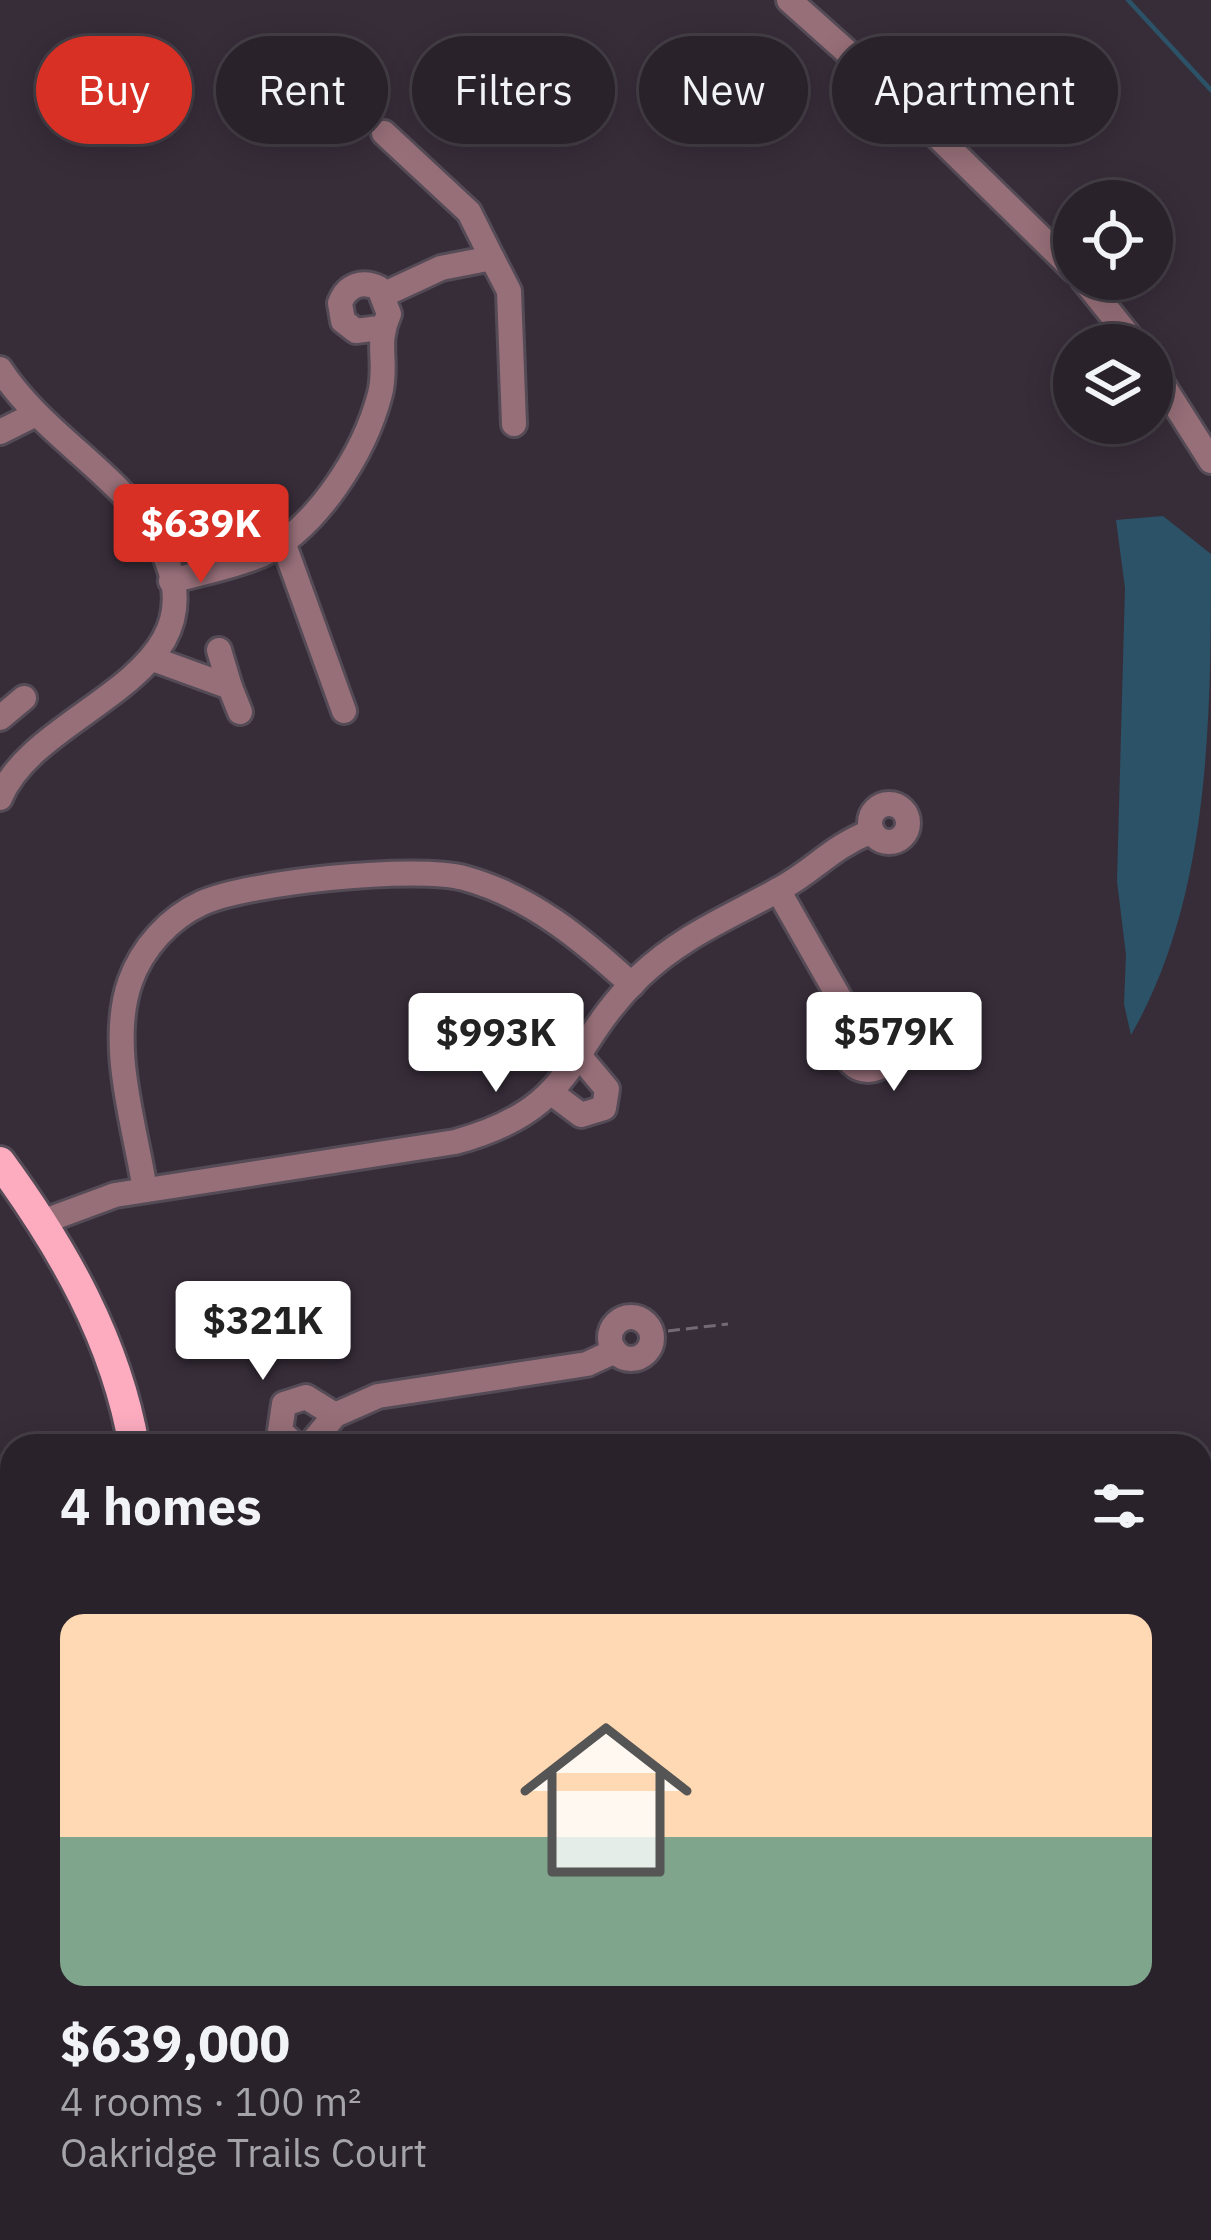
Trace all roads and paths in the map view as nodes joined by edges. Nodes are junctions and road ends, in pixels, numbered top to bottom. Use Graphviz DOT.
graph roads {
  1 [pos="789,0"];
  2 [pos="388,137"];
  3 [pos="1053,249"];
  4 [pos="492,258"];
  5 [pos="385,294"];
  6 [pos="1100,300"];
  7 [pos="1119,324"];
  8 [pos="379,328"];
  9 [pos="0,368"];
  10 [pos="1173,401"];
  11 [pos="34,415"];
  12 [pos="514,424"];
  13 [pos="0,432"];
  14 [pos="1211,461"];
  15 [pos="284,542"];
  16 [pos="171,581"];
  17 [pos="219,650"];
  18 [pos="153,659"];
  19 [pos="230,687"];
  20 [pos="24,698"];
  21 [pos="344,711"];
  22 [pos="240,712"];
  23 [pos="0,718"];
  24 [pos="6,766"];
  25 [pos="0,798"];
  26 [pos="872,831"];
  27 [pos="778,890"];
  28 [pos="632,985"];
  29 [pos="856,1027"];
  30 [pos="581,1058"];
  31 [pos="553,1094"];
  32 [pos="0,1162"];
  33 [pos="145,1190"];
  34 [pos="42,1222"];
  35 [pos="728,1324"];
  36 [pos="668,1330"];
  37 [pos="615,1351"];
  38 [pos="322,1430"];
  39 [pos="131,1434"];
  40 [pos="283,1434"];
  1 -- 3 [label="street"];
  2 -- 4 [label="street"];
  4 -- 5 [label="street"];
  4 -- 12 [label="street"];
  5 -- 8 [label="street"];
  5 -- 8 [label="street"];
  6 -- 7 [label="street"];
  8 -- 15 [label="street"];
  9 -- 11 [label="street"];
  10 -- 14 [label="street"];
  11 -- 13 [label="street"];
  11 -- 16 [label="street"];
  15 -- 16 [label="street"];
  15 -- 21 [label="street"];
  16 -- 18 [label="street"];
  17 -- 19 [label="street"];
  18 -- 19 [label="street"];
  18 -- 24 [label="street"];
  19 -- 22 [label="street"];
  20 -- 23 [label="street"];
  24 -- 25 [label="street"];
  26 -- 27 [label="street"];
  27 -- 28 [label="street"];
  27 -- 29 [label="street"];
  28 -- 30 [label="street"];
  28 -- 33 [label="street"];
  30 -- 31 [label="street"];
  30 -- 31 [label="street"];
  31 -- 33 [label="street"];
  32 -- 34 [label="main road"];
  33 -- 34 [label="street"];
  34 -- 39 [label="main road"];
  35 -- 36 [label="path"];
  37 -- 38 [label="street"];
  38 -- 40 [label="street"];
}
